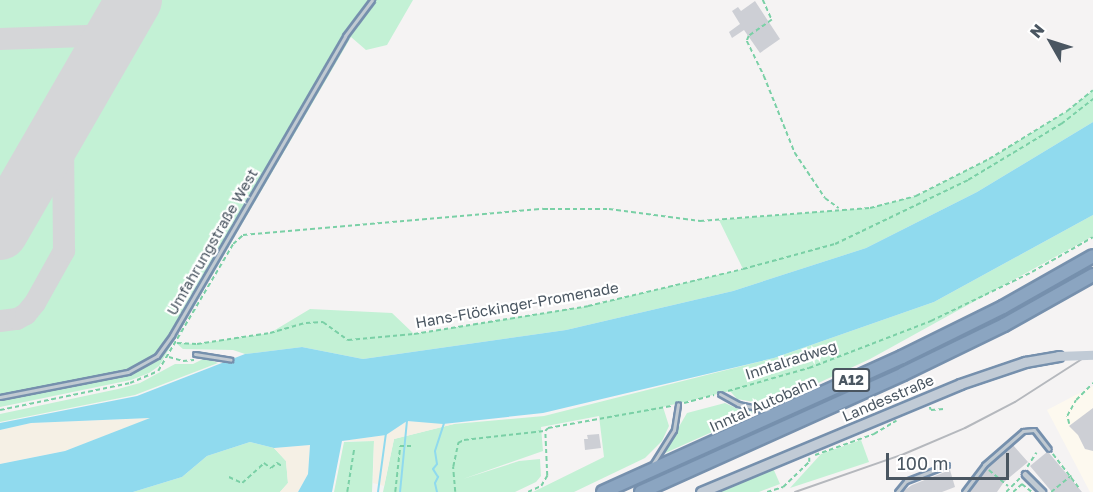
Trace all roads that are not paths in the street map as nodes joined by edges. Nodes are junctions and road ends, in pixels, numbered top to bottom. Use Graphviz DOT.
graph roads {
  1 [pos="372,0"];
  2 [pos="1093,256"];
  3 [pos="1093,275"];
  4 [pos="197,355"];
  5 [pos="1093,355"];
  6 [pos="231,360"];
  7 [pos="720,394"];
  8 [pos="0,397"];
  9 [pos="678,404"];
  10 [pos="779,413"];
  11 [pos="1048,448"];
  12 [pos="947,465"];
  13 [pos="648,471"];
  14 [pos="1025,474"];
  15 [pos="603,492"];
  16 [pos="641,492"];
  17 [pos="701,492"];
  18 [pos="897,492"];
  19 [pos="964,492"];
  20 [pos="1042,492"];
  1 -- 8 [label="lane, Umfahrungstraße West"];
  2 -- 10 [label="highway, Inntal Autobahn / A12"];
  3 -- 16 [label="highway, Inntal Autobahn / A12"];
  4 -- 6 [label="lane"];
  5 -- 17 [label="main road, Landesstraße, bridge"];
  7 -- 10 [label="lane"];
  9 -- 13 [label="lane"];
  10 -- 13 [label="highway, Inntal Autobahn / A12"];
  11 -- 19 [label="lane"];
  12 -- 18 [label="lane"];
  13 -- 15 [label="highway, Inntal Autobahn / A12"];
  14 -- 20 [label="street"];
}
